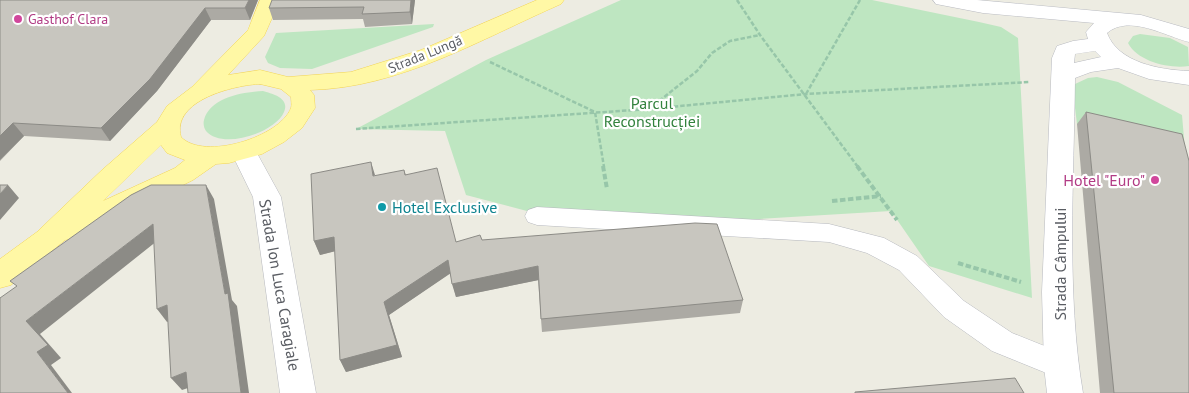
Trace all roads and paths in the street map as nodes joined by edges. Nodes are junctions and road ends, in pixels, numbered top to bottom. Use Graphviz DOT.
graph roads {
  1 [pos="270,0"];
  2 [pos="554,0"];
  3 [pos="737,0"];
  4 [pos="860,0"];
  5 [pos="943,0"];
  6 [pos="983,6"];
  7 [pos="1127,20"];
  8 [pos="1163,26"];
  9 [pos="1189,30"];
  10 [pos="258,32"];
  11 [pos="760,35"];
  12 [pos="1189,36"];
  13 [pos="1098,42"];
  14 [pos="486,60"];
  15 [pos="1130,65"];
  16 [pos="260,77"];
  17 [pos="1064,78"];
  18 [pos="1189,78"];
  19 [pos="290,83"];
  20 [pos="1189,91"];
  21 [pos="806,94"];
  22 [pos="182,103"];
  23 [pos="649,109"];
  24 [pos="595,112"];
  25 [pos="166,126"];
  26 [pos="356,130"];
  27 [pos="244,152"];
  28 [pos="210,156"];
  29 [pos="537,216"];
  30 [pos="902,227"];
  31 [pos="47,240"];
  32 [pos="955,262"];
  33 [pos="0,276"];
  34 [pos="1058,292"];
  35 [pos="1063,379"];
  36 [pos="298,393"];
  1 -- 10 [label="main road"];
  2 -- 19 [label="main road, Strada Lungă"];
  3 -- 11 [label="path"];
  4 -- 21 [label="path"];
  5 -- 6 [label="street"];
  6 -- 7 [label="street"];
  6 -- 13 [label="street"];
  7 -- 8 [label="street"];
  7 -- 13 [label="street"];
  8 -- 9 [label="street"];
  8 -- 12 [label="street"];
  10 -- 16 [label="main road"];
  10 -- 22 [label="main road"];
  11 -- 21 [label="path"];
  11 -- 23 [label="path"];
  13 -- 15 [label="street"];
  13 -- 17 [label="street, Strada Câmpului"];
  14 -- 24 [label="path"];
  15 -- 17 [label="street"];
  15 -- 18 [label="street"];
  15 -- 20 [label="street"];
  16 -- 19 [label="main road, Strada Lungă"];
  16 -- 22 [label="main road, Strada Lungă"];
  17 -- 21 [label="path"];
  17 -- 34 [label="street, Strada Câmpului"];
  19 -- 27 [label="main road"];
  21 -- 23 [label="path"];
  21 -- 30 [label="path"];
  22 -- 25 [label="main road"];
  23 -- 24 [label="path"];
  24 -- 26 [label="path"];
  25 -- 28 [label="main road"];
  25 -- 31 [label="main road"];
  27 -- 28 [label="main road"];
  27 -- 36 [label="street, Strada Ion Luca Caragiale"];
  28 -- 31 [label="main road"];
  29 -- 35 [label="lane"];
  31 -- 33 [label="main road"];
  32 -- 34 [label="path"];
  34 -- 35 [label="street, Strada Câmpului"];
}
